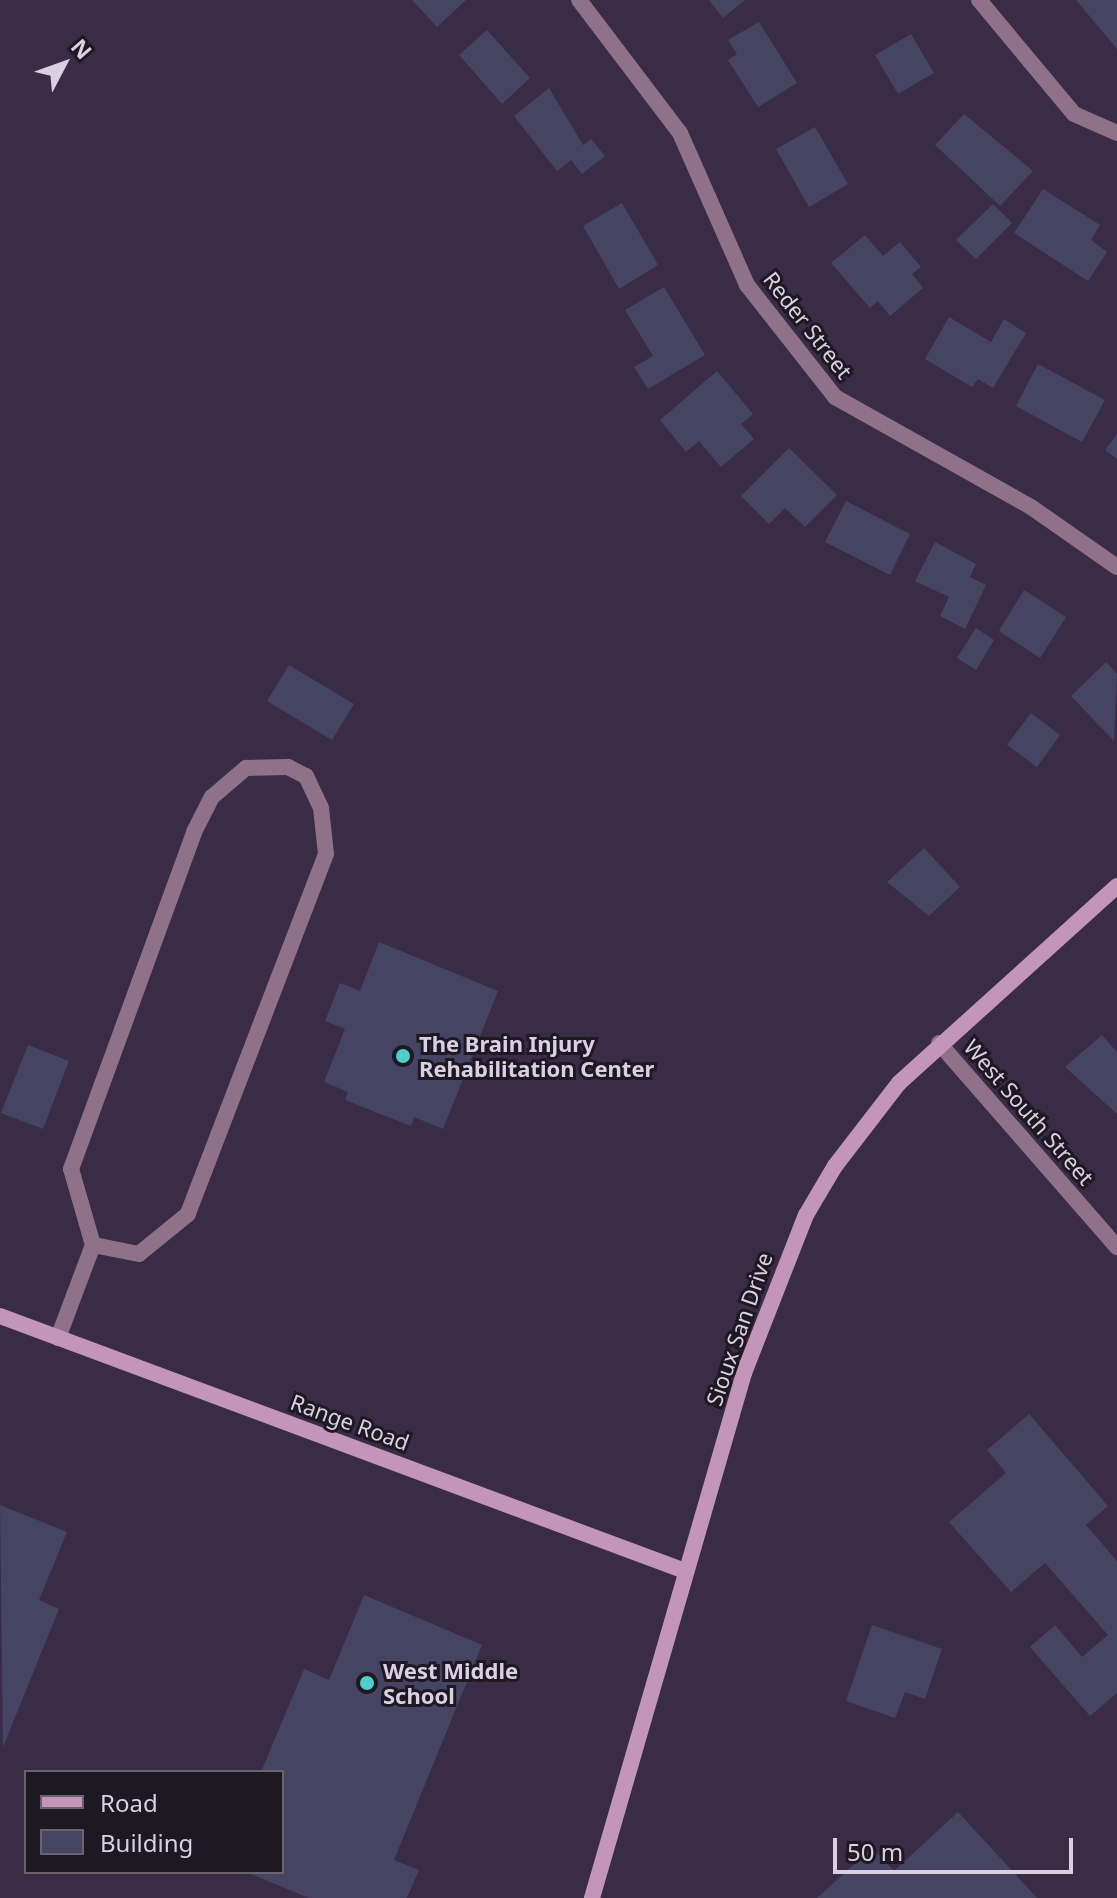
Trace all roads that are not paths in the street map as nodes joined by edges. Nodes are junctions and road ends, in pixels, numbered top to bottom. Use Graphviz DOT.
graph roads {
  1 [pos="579,0"];
  2 [pos="979,0"];
  3 [pos="1117,133"];
  4 [pos="1117,567"];
  5 [pos="1117,886"];
  6 [pos="939,1043"];
  7 [pos="93,1245"];
  8 [pos="1117,1247"];
  9 [pos="0,1316"];
  10 [pos="58,1338"];
  11 [pos="685,1571"];
  12 [pos="592,1898"];
  1 -- 4 [label="street, Reder Street"];
  2 -- 3 [label="street"];
  5 -- 6 [label="street, Sioux San Drive"];
  6 -- 8 [label="street, West South Street"];
  6 -- 11 [label="street, Sioux San Drive"];
  7 -- 7 [label="street"];
  7 -- 10 [label="street"];
  9 -- 10 [label="street, Range Road"];
  10 -- 11 [label="street, Range Road"];
  11 -- 12 [label="street, Sioux San Drive"];
}
